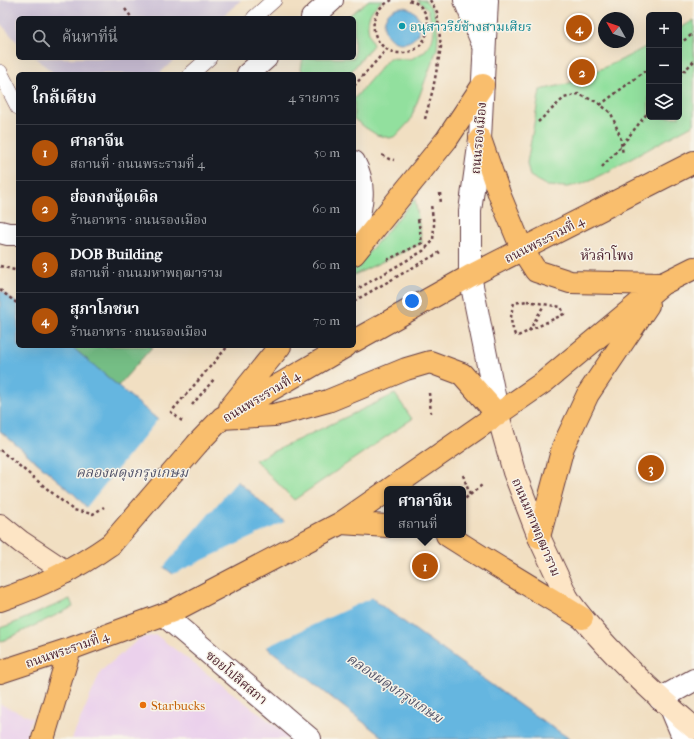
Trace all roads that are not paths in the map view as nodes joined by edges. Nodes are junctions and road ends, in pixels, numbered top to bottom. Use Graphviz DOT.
graph roads {
  1 [pos="274,0"];
  2 [pos="332,0"];
  3 [pos="465,0"];
  4 [pos="487,0"];
  5 [pos="256,16"];
  6 [pos="314,16"];
  7 [pos="484,47"];
  8 [pos="206,60"];
  9 [pos="264,60"];
  10 [pos="0,72"];
  11 [pos="192,72"];
  12 [pos="250,72"];
  13 [pos="16,83"];
  14 [pos="483,85"];
  15 [pos="16,103"];
  16 [pos="480,139"];
  17 [pos="694,162"];
  18 [pos="356,167"];
  19 [pos="356,229"];
  20 [pos="522,250"];
  21 [pos="356,252"];
  22 [pos="694,268"];
  23 [pos="470,276"];
  24 [pos="662,284"];
  25 [pos="356,340"];
  26 [pos="278,348"];
  27 [pos="343,348"];
  28 [pos="498,415"];
  29 [pos="222,418"];
  30 [pos="394,486"];
  31 [pos="384,493"];
  32 [pos="341,523"];
  33 [pos="0,525"];
  34 [pos="384,526"];
  35 [pos="539,537"];
  36 [pos="452,538"];
  37 [pos="66,572"];
  38 [pos="0,600"];
  39 [pos="168,613"];
  40 [pos="582,618"];
  41 [pos="70,649"];
  42 [pos="0,672"];
  43 [pos="694,680"];
  44 [pos="665,704"];
  45 [pos="694,728"];
  46 [pos="43,739"];
  47 [pos="310,739"];
  48 [pos="684,739"];
  1 -- 5 [label="lane"];
  2 -- 6 [label="street"];
  3 -- 7 [label="street"];
  4 -- 7 [label="street, ถนนรองเมือง"];
  7 -- 14 [label="street, ถนนรองเมือง"];
  8 -- 11 [label="lane"];
  9 -- 12 [label="street"];
  10 -- 13 [label="lane"];
  10 -- 15 [label="lane"];
  14 -- 16 [label="street, ถนนรองเมือง"];
  14 -- 21 [label="main road"];
  16 -- 20 [label="main road"];
  16 -- 23 [label="street, ถนนรองเมือง"];
  17 -- 20 [label="main road, ถนนพระรามที่ 4"];
  18 -- 19 [label="street"];
  20 -- 23 [label="main road, ถนนพระรามที่ 4"];
  20 -- 24 [label="main road"];
  22 -- 24 [label="main road"];
  23 -- 25 [label="main road, ถนนพระรามที่ 4"];
  23 -- 28 [label="street, ถนนมหาพฤฒาราม"];
  24 -- 28 [label="main road"];
  24 -- 35 [label="main road"];
  26 -- 29 [label="main road"];
  27 -- 29 [label="main road, ถนนพระรามที่ 4"];
  28 -- 29 [label="main road"];
  28 -- 30 [label="main road"];
  28 -- 35 [label="main road, ถนนมหาพฤฒาราม"];
  29 -- 37 [label="main road, ถนนพระรามที่ 4, bridge"];
  31 -- 32 [label="main road, ถนนพระรามที่ 4"];
  32 -- 34 [label="main road"];
  32 -- 39 [label="main road, ถนนพระรามที่ 4"];
  33 -- 37 [label="main road"];
  35 -- 40 [label="main road, ถนนมหาพฤฒาราม"];
  36 -- 40 [label="main road"];
  37 -- 38 [label="main road, ถนนพระรามที่ 4"];
  39 -- 41 [label="main road, ถนนพระรามที่ 4"];
  39 -- 47 [label="street, ซอยโปลิศสภา"];
  40 -- 44 [label="main road, ถนนมหาพฤฒาราม"];
  41 -- 42 [label="main road, ถนนพระรามที่ 4"];
  41 -- 46 [label="main road"];
  43 -- 44 [label="street"];
  44 -- 45 [label="main road, ถนนมหาพฤฒาราม"];
  44 -- 48 [label="street"];
}
